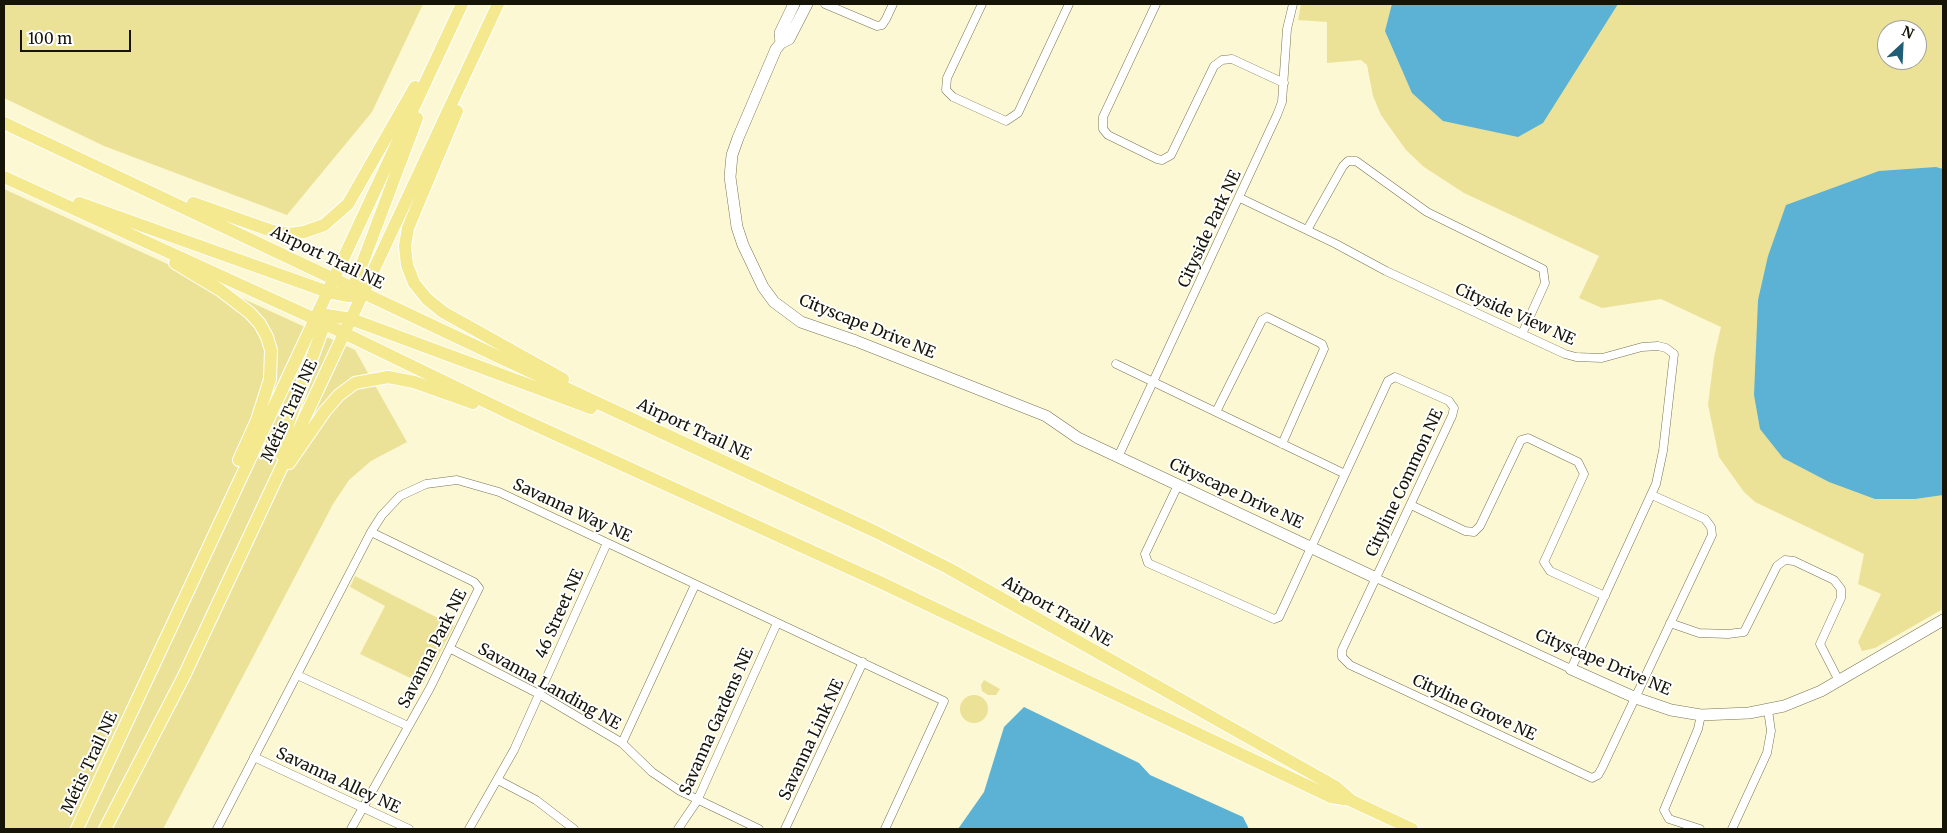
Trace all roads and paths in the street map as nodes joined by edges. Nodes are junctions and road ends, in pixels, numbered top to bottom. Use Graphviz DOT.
graph roads {
  1 [pos="462,4"];
  2 [pos="498,4"];
  3 [pos="504,4"];
  4 [pos="794,4"];
  5 [pos="807,4"];
  6 [pos="825,4"];
  7 [pos="893,4"];
  8 [pos="982,4"];
  9 [pos="1069,4"];
  10 [pos="1156,4"];
  11 [pos="1293,4"];
  12 [pos="781,43"];
  13 [pos="441,50"];
  14 [pos="1284,83"];
  15 [pos="4,123"];
  16 [pos="52,144"];
  17 [pos="4,177"];
  18 [pos="1240,198"];
  19 [pos="1307,230"];
  20 [pos="128,234"];
  21 [pos="333,278"];
  22 [pos="330,292"];
  23 [pos="355,292"];
  24 [pos="322,319"];
  25 [pos="348,319"];
  26 [pos="344,334"];
  27 [pos="1522,334"];
  28 [pos="1116,364"];
  29 [pos="1153,382"];
  30 [pos="1216,412"];
  31 [pos="515,416"];
  32 [pos="678,440"];
  33 [pos="1282,444"];
  34 [pos="1118,457"];
  35 [pos="1345,474"];
  36 [pos="275,481"];
  37 [pos="1178,485"];
  38 [pos="1652,495"];
  39 [pos="1410,505"];
  40 [pos="371,532"];
  41 [pos="607,543"];
  42 [pos="1311,547"];
  43 [pos="1376,578"];
  44 [pos="695,585"];
  45 [pos="1605,596"];
  46 [pos="1943,620"];
  47 [pos="777,623"];
  48 [pos="1670,624"];
  49 [pos="450,649"];
  50 [pos="863,662"];
  51 [pos="152,668"];
  52 [pos="1571,669"];
  53 [pos="297,675"];
  54 [pos="1839,681"];
  55 [pos="539,694"];
  56 [pos="1636,698"];
  57 [pos="1768,710"];
  58 [pos="1701,714"];
  59 [pos="408,726"];
  60 [pos="622,744"];
  61 [pos="254,757"];
  62 [pos="498,780"];
  63 [pos="1352,800"];
  64 [pos="697,801"];
  65 [pos="364,808"];
  66 [pos="77,829"];
  67 [pos="105,829"];
  68 [pos="217,829"];
  69 [pos="351,829"];
  70 [pos="409,829"];
  71 [pos="469,829"];
  72 [pos="574,829"];
  73 [pos="678,829"];
  74 [pos="758,829"];
  75 [pos="785,829"];
  76 [pos="885,829"];
  77 [pos="1412,829"];
  78 [pos="1700,829"];
  79 [pos="1732,829"];
  1 -- 13 [label="main road"];
  1 -- 16 [label="main road"];
  2 -- 23 [label="main road, Métis Trail NE"];
  3 -- 32 [label="main road"];
  4 -- 12 [label="street, Cityscape Drive NE"];
  5 -- 12 [label="street, Cityscape Drive NE"];
  6 -- 7 [label="street"];
  8 -- 9 [label="street"];
  10 -- 14 [label="street"];
  11 -- 14 [label="street, Cityside Park NE"];
  12 -- 34 [label="street, Cityscape Drive NE"];
  13 -- 21 [label="main road"];
  13 -- 23 [label="main road"];
  14 -- 18 [label="street, Cityside Park NE"];
  15 -- 16 [label="main road, Airport Trail NE"];
  16 -- 21 [label="main road, Airport Trail NE"];
  17 -- 20 [label="main road, Airport Trail NE"];
  17 -- 22 [label="main road"];
  18 -- 19 [label="street, Cityside View NE"];
  18 -- 29 [label="street, Cityside Park NE"];
  19 -- 27 [label="street, Cityside View NE"];
  19 -- 27 [label="street"];
  20 -- 24 [label="main road, Airport Trail NE"];
  20 -- 51 [label="main road"];
  21 -- 22 [label="main road"];
  21 -- 23 [label="main road, Airport Trail NE"];
  22 -- 23 [label="main road"];
  22 -- 24 [label="main road"];
  23 -- 25 [label="main road, Métis Trail NE"];
  23 -- 32 [label="main road, Airport Trail NE"];
  24 -- 25 [label="main road"];
  24 -- 26 [label="main road, Airport Trail NE"];
  24 -- 36 [label="main road"];
  24 -- 51 [label="main road, Métis Trail NE"];
  25 -- 26 [label="main road, Métis Trail NE"];
  25 -- 32 [label="main road"];
  26 -- 31 [label="main road, Airport Trail NE"];
  26 -- 36 [label="main road, Métis Trail NE"];
  27 -- 38 [label="street, Cityside View NE"];
  28 -- 29 [label="street"];
  29 -- 30 [label="street"];
  29 -- 34 [label="street, Cityside Park NE"];
  30 -- 33 [label="street"];
  30 -- 33 [label="street"];
  31 -- 36 [label="main road"];
  31 -- 63 [label="main road, Airport Trail NE"];
  32 -- 63 [label="main road, Airport Trail NE"];
  33 -- 35 [label="street"];
  34 -- 37 [label="street, Cityscape Drive NE"];
  35 -- 39 [label="street, Cityline Common NE"];
  35 -- 42 [label="street"];
  36 -- 67 [label="main road, Métis Trail NE"];
  37 -- 42 [label="street, Cityscape Drive NE"];
  37 -- 42 [label="street"];
  38 -- 45 [label="street, Cityside View NE"];
  38 -- 48 [label="street"];
  39 -- 43 [label="street, Cityline Common NE"];
  39 -- 45 [label="street"];
  40 -- 41 [label="street, Savanna Way NE"];
  40 -- 49 [label="street, Savanna Park NE"];
  40 -- 53 [label="street, Savanna Way NE"];
  41 -- 44 [label="street, Savanna Way NE"];
  41 -- 55 [label="street, 46 Street NE"];
  42 -- 43 [label="street, Cityscape Drive NE"];
  43 -- 52 [label="street, Cityscape Drive NE"];
  43 -- 56 [label="street, Cityline Grove NE"];
  44 -- 47 [label="street, Savanna Way NE"];
  44 -- 60 [label="street"];
  45 -- 52 [label="street, Cityside View NE"];
  46 -- 54 [label="street, Cityscape Drive NE"];
  47 -- 50 [label="street, Savanna Way NE"];
  47 -- 64 [label="street, Savanna Gardens NE"];
  48 -- 54 [label="street"];
  48 -- 56 [label="street"];
  49 -- 55 [label="street, Savanna Landing NE"];
  49 -- 59 [label="street, Savanna Park NE"];
  50 -- 75 [label="street, Savanna Link NE"];
  50 -- 76 [label="street, Savanna Way NE"];
  51 -- 66 [label="main road, Métis Trail NE"];
  52 -- 56 [label="street, Cityscape Drive NE"];
  53 -- 59 [label="street"];
  53 -- 61 [label="street, Savanna Way NE"];
  54 -- 57 [label="street, Cityscape Drive NE"];
  55 -- 60 [label="street, Savanna Landing NE"];
  55 -- 62 [label="street, 46 Street NE"];
  56 -- 58 [label="street, Cityscape Drive NE"];
  57 -- 58 [label="street, Cityscape Drive NE"];
  57 -- 79 [label="street"];
  58 -- 78 [label="street"];
  59 -- 65 [label="street, Savanna Park NE"];
  60 -- 64 [label="street, Savanna Landing NE"];
  61 -- 65 [label="street, Savanna Alley NE"];
  61 -- 68 [label="street, Savanna Way NE"];
  62 -- 71 [label="street, 46 Street NE"];
  62 -- 72 [label="street"];
  63 -- 77 [label="main road, Airport Trail NE"];
  64 -- 73 [label="street, Savanna Gardens NE"];
  64 -- 74 [label="street, Savanna Landing NE"];
  65 -- 69 [label="street, Savanna Park NE"];
  65 -- 70 [label="street, Savanna Alley NE"];
}
